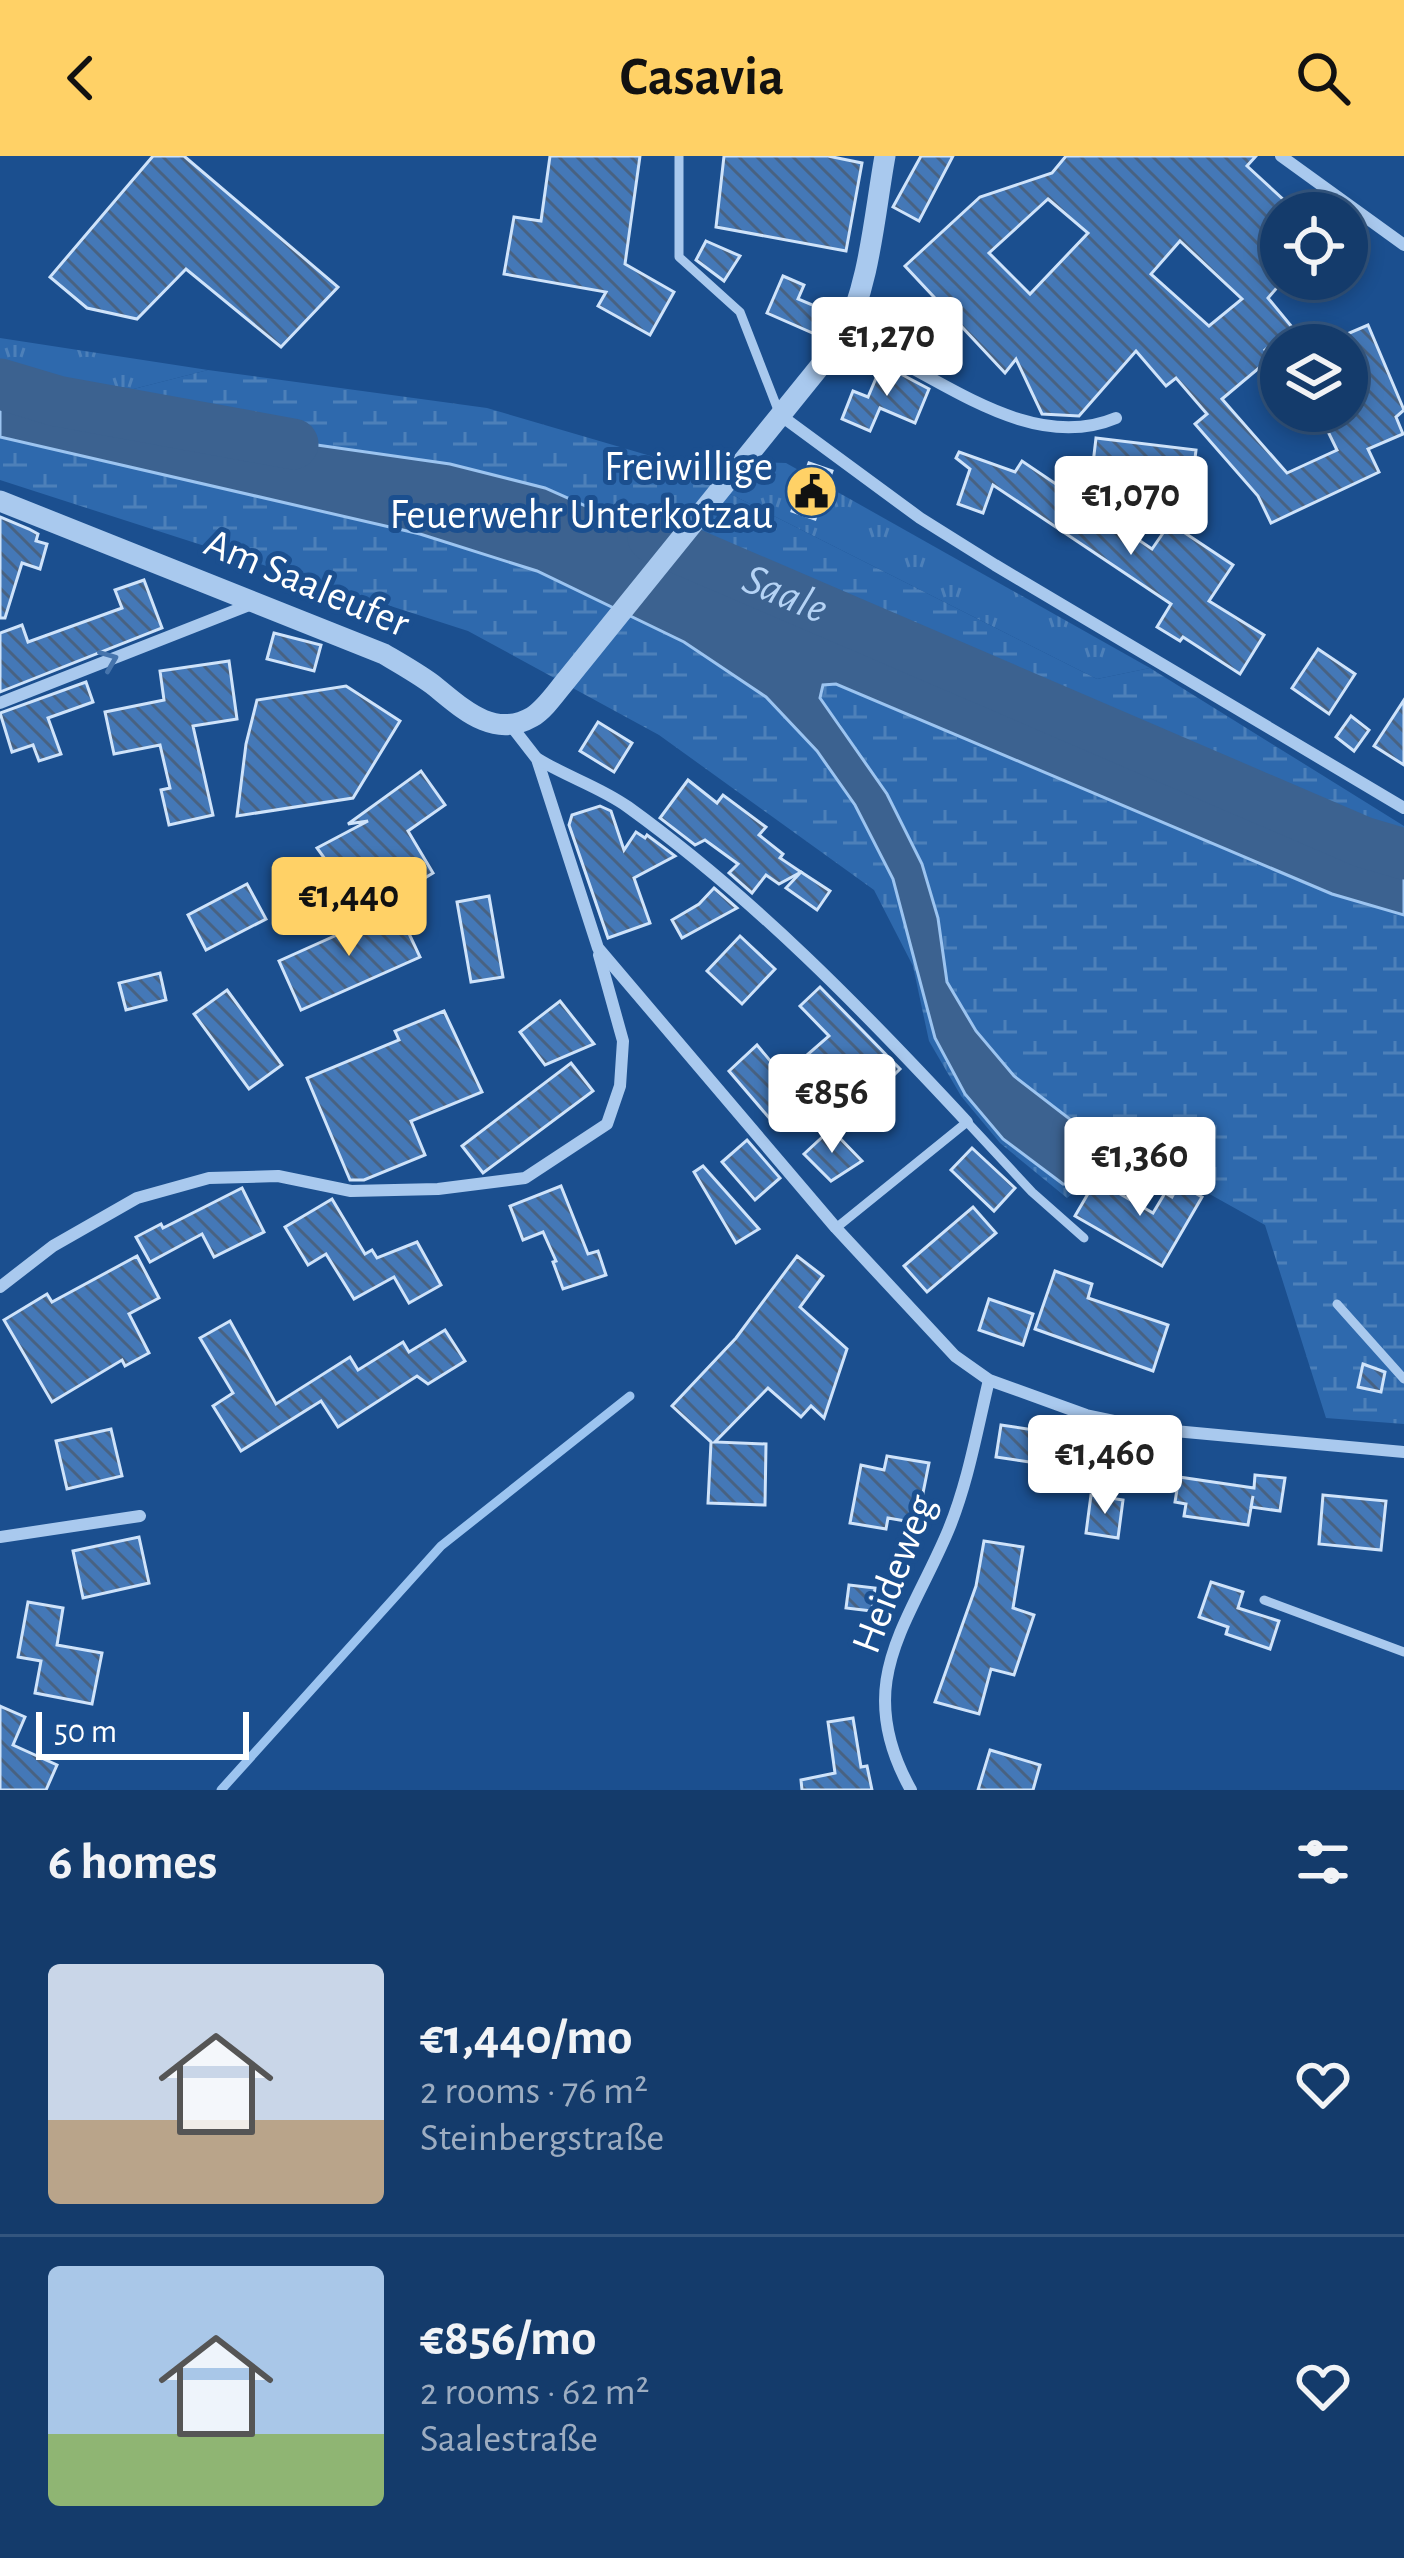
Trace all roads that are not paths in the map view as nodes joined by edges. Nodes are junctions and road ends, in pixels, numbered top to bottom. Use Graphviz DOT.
graph roads {
  1 [pos="679,156"];
  2 [pos="885,156"];
  3 [pos="1281,156"];
  4 [pos="1404,245"];
  5 [pos="842,339"];
  6 [pos="780,415"];
  7 [pos="1116,418"];
  8 [pos="0,501"];
  9 [pos="254,603"];
  10 [pos="0,703"];
  11 [pos="509,723"];
  12 [pos="537,759"];
  13 [pos="1404,808"];
  14 [pos="598,948"];
  15 [pos="968,1122"];
  16 [pos="836,1228"];
  17 [pos="1084,1238"];
  18 [pos="0,1287"];
  19 [pos="1337,1304"];
  20 [pos="1404,1379"];
  21 [pos="989,1380"];
  22 [pos="1404,1452"];
  23 [pos="140,1516"];
  24 [pos="0,1537"];
  25 [pos="1264,1600"];
  26 [pos="1404,1652"];
  27 [pos="911,1790"];
  1 -- 6 [label="lane"];
  2 -- 5 [label="street"];
  3 -- 4 [label="street"];
  5 -- 6 [label="street"];
  5 -- 7 [label="street"];
  6 -- 11 [label="street"];
  6 -- 13 [label="street"];
  8 -- 9 [label="street, Am Saaleufer"];
  10 -- 9 [label="street, one-way"];
  9 -- 11 [label="street, Am Saaleufer"];
  11 -- 12 [label="street"];
  12 -- 14 [label="street"];
  12 -- 15 [label="street"];
  14 -- 16 [label="street"];
  14 -- 18 [label="street"];
  15 -- 16 [label="lane"];
  15 -- 17 [label="lane"];
  16 -- 21 [label="street"];
  19 -- 20 [label="lane"];
  21 -- 22 [label="street"];
  21 -- 27 [label="street, Heideweg"];
  23 -- 24 [label="street"];
  25 -- 26 [label="lane"];
}
